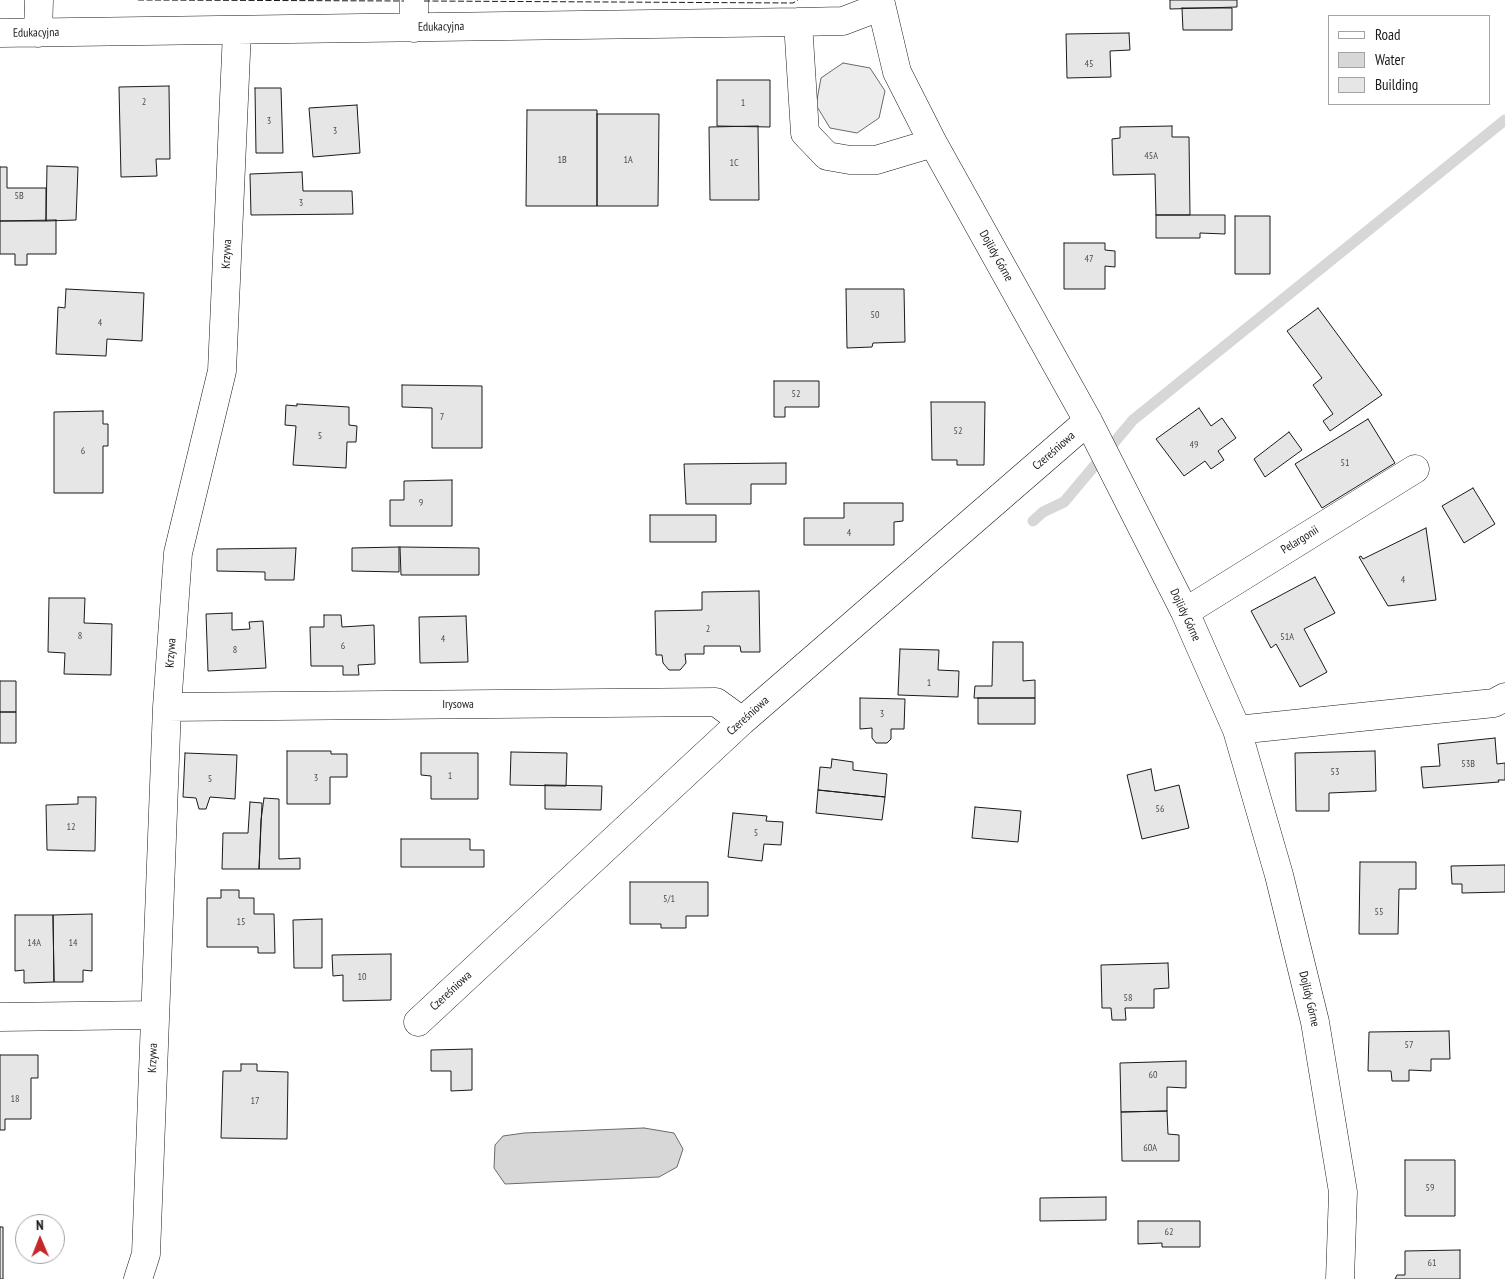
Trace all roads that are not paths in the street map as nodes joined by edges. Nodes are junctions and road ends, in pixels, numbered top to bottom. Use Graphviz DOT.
graph roads {
  1 [pos="39,0"];
  2 [pos="414,0"];
  3 [pos="880,4"];
  4 [pos="798,22"];
  5 [pos="414,28"];
  6 [pos="237,31"];
  7 [pos="0,33"];
  8 [pos="38,33"];
  9 [pos="933,143"];
  10 [pos="1088,421"];
  11 [pos="1415,468"];
  12 [pos="1185,612"];
  13 [pos="1505,697"];
  14 [pos="167,707"];
  15 [pos="742,721"];
  16 [pos="1237,730"];
  17 [pos="154,1015"];
  18 [pos="0,1017"];
  19 [pos="418,1022"];
  20 [pos="138,1279"];
  21 [pos="1340,1279"];
  1 -- 8 [label="street"];
  2 -- 5 [label="street"];
  3 -- 4 [label="street, Edukacyjna"];
  3 -- 9 [label="street, Dojlidy Górne"];
  4 -- 5 [label="street, Edukacyjna"];
  4 -- 9 [label="street"];
  5 -- 6 [label="street, Edukacyjna"];
  6 -- 8 [label="street, Edukacyjna"];
  6 -- 14 [label="street, Krzywa"];
  7 -- 8 [label="street, Edukacyjna"];
  9 -- 10 [label="street, Dojlidy Górne"];
  10 -- 12 [label="street, Dojlidy Górne"];
  10 -- 15 [label="street, Czereśniowa"];
  11 -- 12 [label="street, Pelargonii"];
  12 -- 16 [label="street, Dojlidy Górne"];
  13 -- 16 [label="street"];
  14 -- 15 [label="street, Irysowa"];
  14 -- 17 [label="street, Krzywa"];
  15 -- 19 [label="street, Czereśniowa"];
  16 -- 21 [label="street, Dojlidy Górne"];
  17 -- 18 [label="street"];
  17 -- 20 [label="street, Krzywa"];
}
